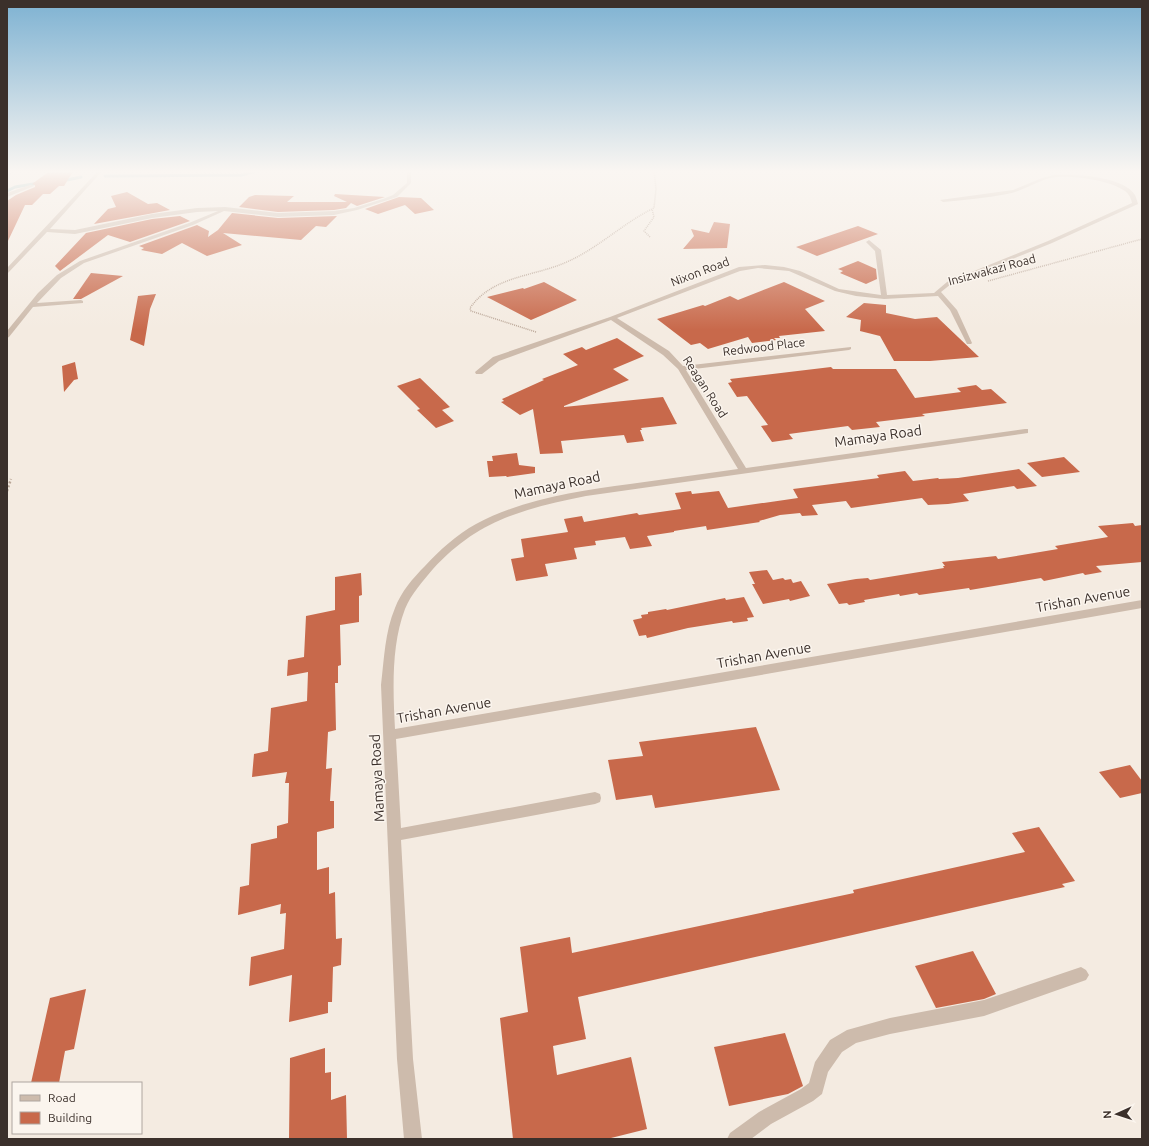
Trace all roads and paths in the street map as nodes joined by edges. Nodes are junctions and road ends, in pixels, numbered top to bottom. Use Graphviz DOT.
graph roads {
  1 [pos="52,223"];
  2 [pos="116,223"];
  3 [pos="192,223"];
  4 [pos="631,223"];
  5 [pos="649,223"];
  6 [pos="1091,223"];
  7 [pos="46,230"];
  8 [pos="650,237"];
  9 [pos="1142,239"];
  10 [pos="869,242"];
  11 [pos="8,270"];
  12 [pos="984,282"];
  13 [pos="939,294"];
  14 [pos="884,297"];
  15 [pos="81,302"];
  16 [pos="32,305"];
  17 [pos="612,318"];
  18 [pos="7,336"];
  19 [pos="550,339"];
  20 [pos="969,343"];
  21 [pos="849,348"];
  22 [pos="681,368"];
  23 [pos="479,372"];
  24 [pos="1025,430"];
  25 [pos="743,470"];
  26 [pos="11,479"];
  27 [pos="7,491"];
  28 [pos="1142,604"];
  29 [pos="390,735"];
  30 [pos="595,798"];
  31 [pos="395,835"];
  32 [pos="1081,975"];
  33 [pos="413,1139"];
  34 [pos="736,1139"];
  1 -- 7 [label="street"];
  2 -- 7 [label="street"];
  3 -- 16 [label="street"];
  4 -- 19 [label="path"];
  5 -- 8 [label="path"];
  6 -- 13 [label="street"];
  7 -- 11 [label="street"];
  9 -- 12 [label="path, Insizwakazi Road"];
  10 -- 14 [label="street"];
  13 -- 14 [label="street, Nixon Road"];
  13 -- 20 [label="street"];
  14 -- 17 [label="street, Nixon Road"];
  15 -- 16 [label="street"];
  16 -- 18 [label="street"];
  17 -- 19 [label="street, Nixon Road"];
  17 -- 22 [label="street, Reagan Road"];
  19 -- 23 [label="street, Nixon Road"];
  21 -- 22 [label="street, Redwood Place"];
  22 -- 25 [label="street, Reagan Road"];
  24 -- 25 [label="street, Mamaya Road"];
  25 -- 29 [label="street, Mamaya Road"];
  26 -- 27 [label="path"];
  28 -- 29 [label="street, Trishan Avenue"];
  29 -- 31 [label="street, Mamaya Road"];
  30 -- 31 [label="street"];
  31 -- 33 [label="street, Mamaya Road"];
  32 -- 34 [label="street"];
}
